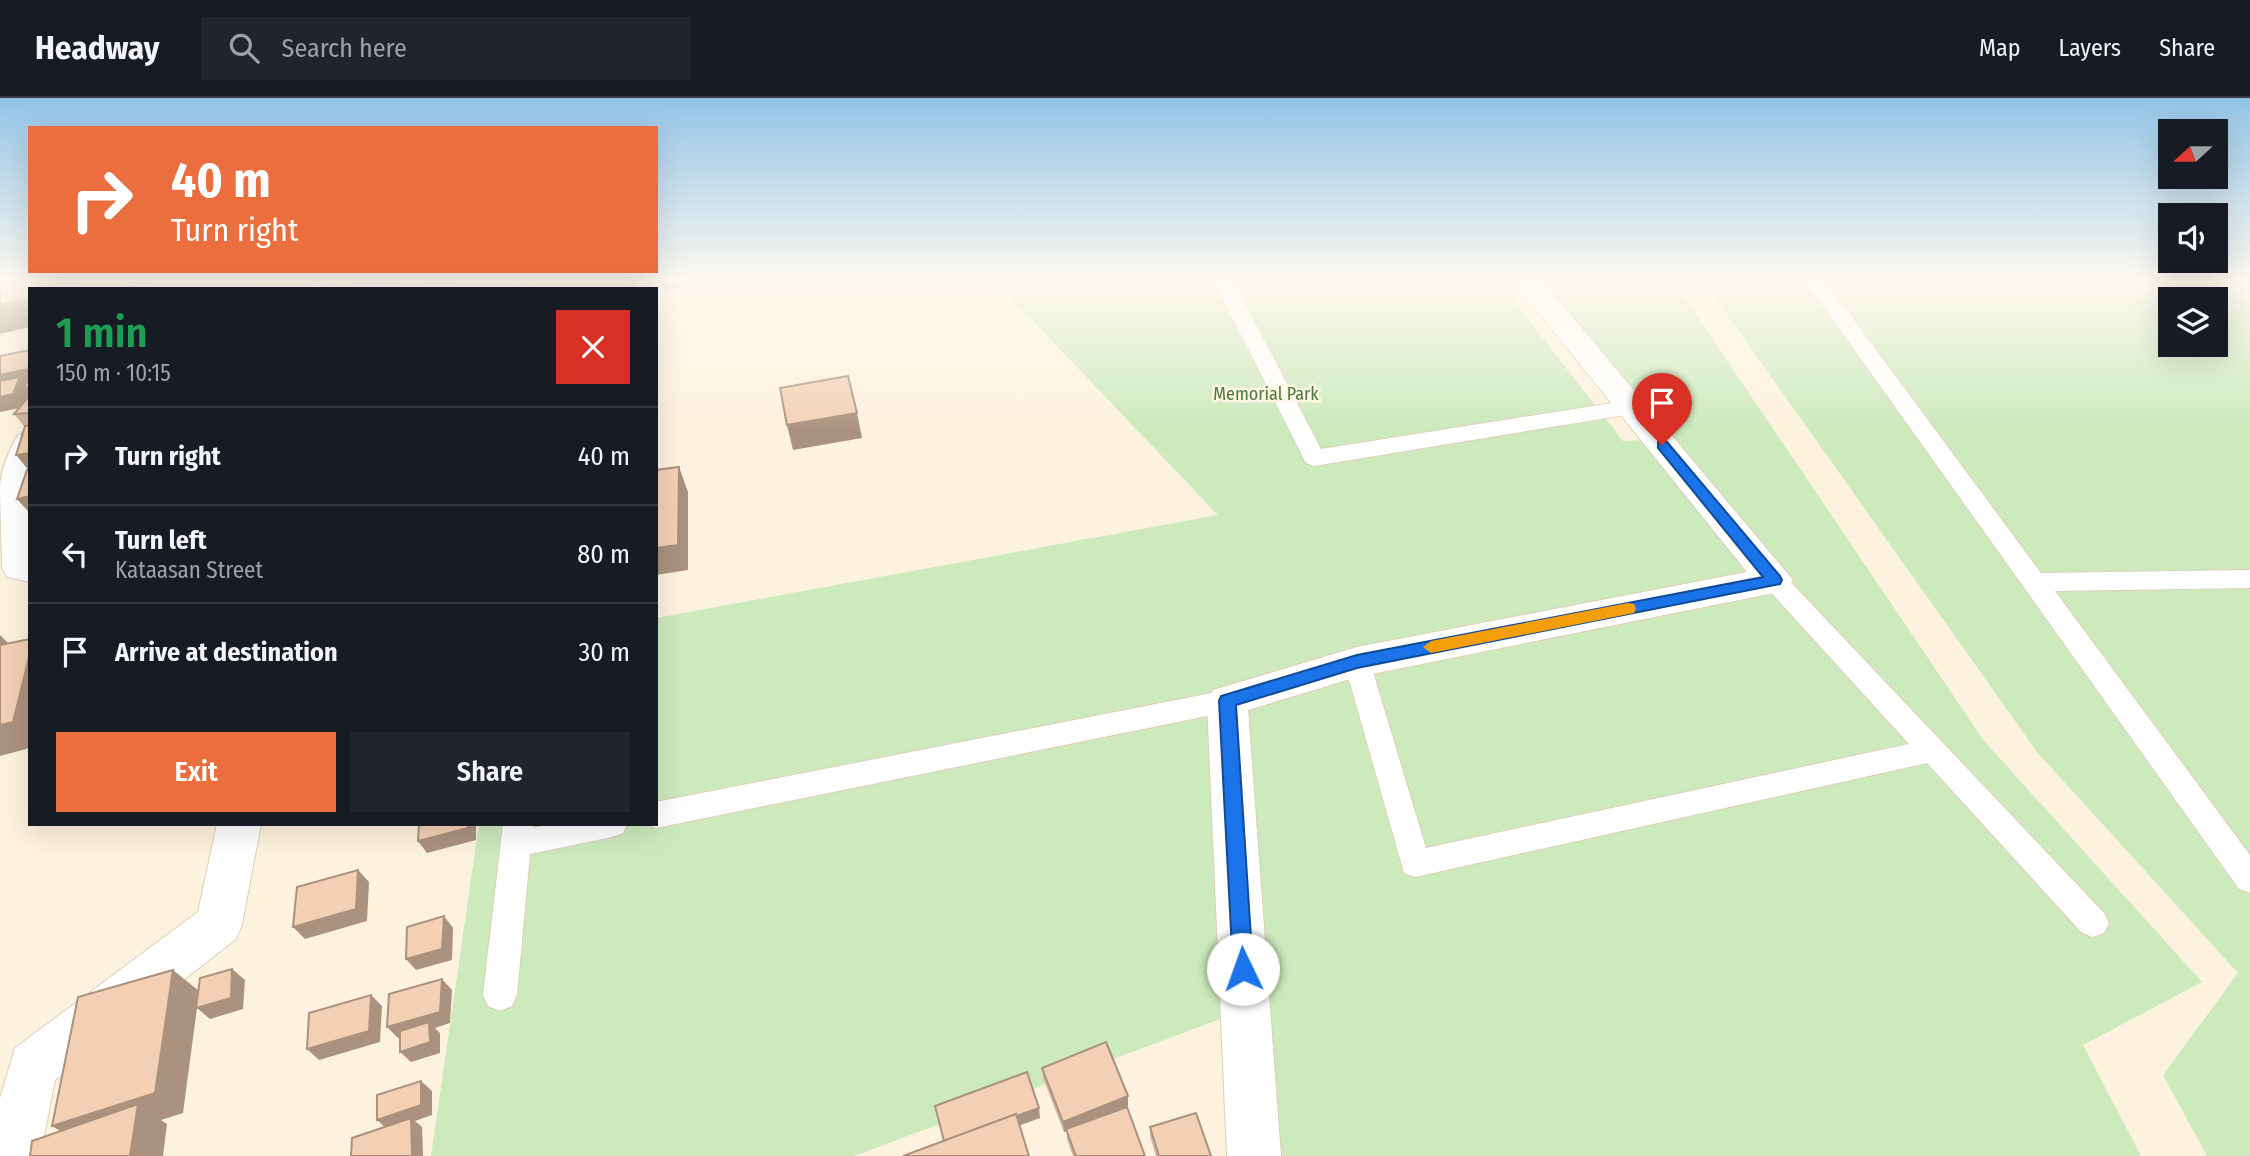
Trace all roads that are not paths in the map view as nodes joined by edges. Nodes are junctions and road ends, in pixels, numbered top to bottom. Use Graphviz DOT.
graph roads {
  1 [pos="1249,331"];
  2 [pos="1568,331"];
  3 [pos="1852,331"];
  4 [pos="1630,407"];
  5 [pos="28,449"];
  6 [pos="28,569"];
  7 [pos="2250,579"];
  8 [pos="1774,580"];
  9 [pos="2034,582"];
  10 [pos="1357,662"];
  11 [pos="1227,701"];
  12 [pos="1934,750"];
  13 [pos="658,816"];
  14 [pos="239,826"];
  15 [pos="593,826"];
  16 [pos="517,834"];
  17 [pos="2250,879"];
  18 [pos="2093,923"];
  19 [pos="500,995"];
  20 [pos="13,1156"];
  21 [pos="1254,1156"];
  1 -- 4 [label="lane"];
  2 -- 4 [label="street"];
  3 -- 9 [label="lane"];
  4 -- 8 [label="street"];
  5 -- 6 [label="street"];
  7 -- 9 [label="lane"];
  8 -- 10 [label="street"];
  8 -- 12 [label="lane"];
  9 -- 17 [label="lane"];
  10 -- 11 [label="street"];
  10 -- 12 [label="lane"];
  11 -- 13 [label="lane"];
  11 -- 21 [label="street"];
  12 -- 18 [label="lane"];
  14 -- 20 [label="street"];
  15 -- 16 [label="lane"];
  16 -- 19 [label="lane"];
}
